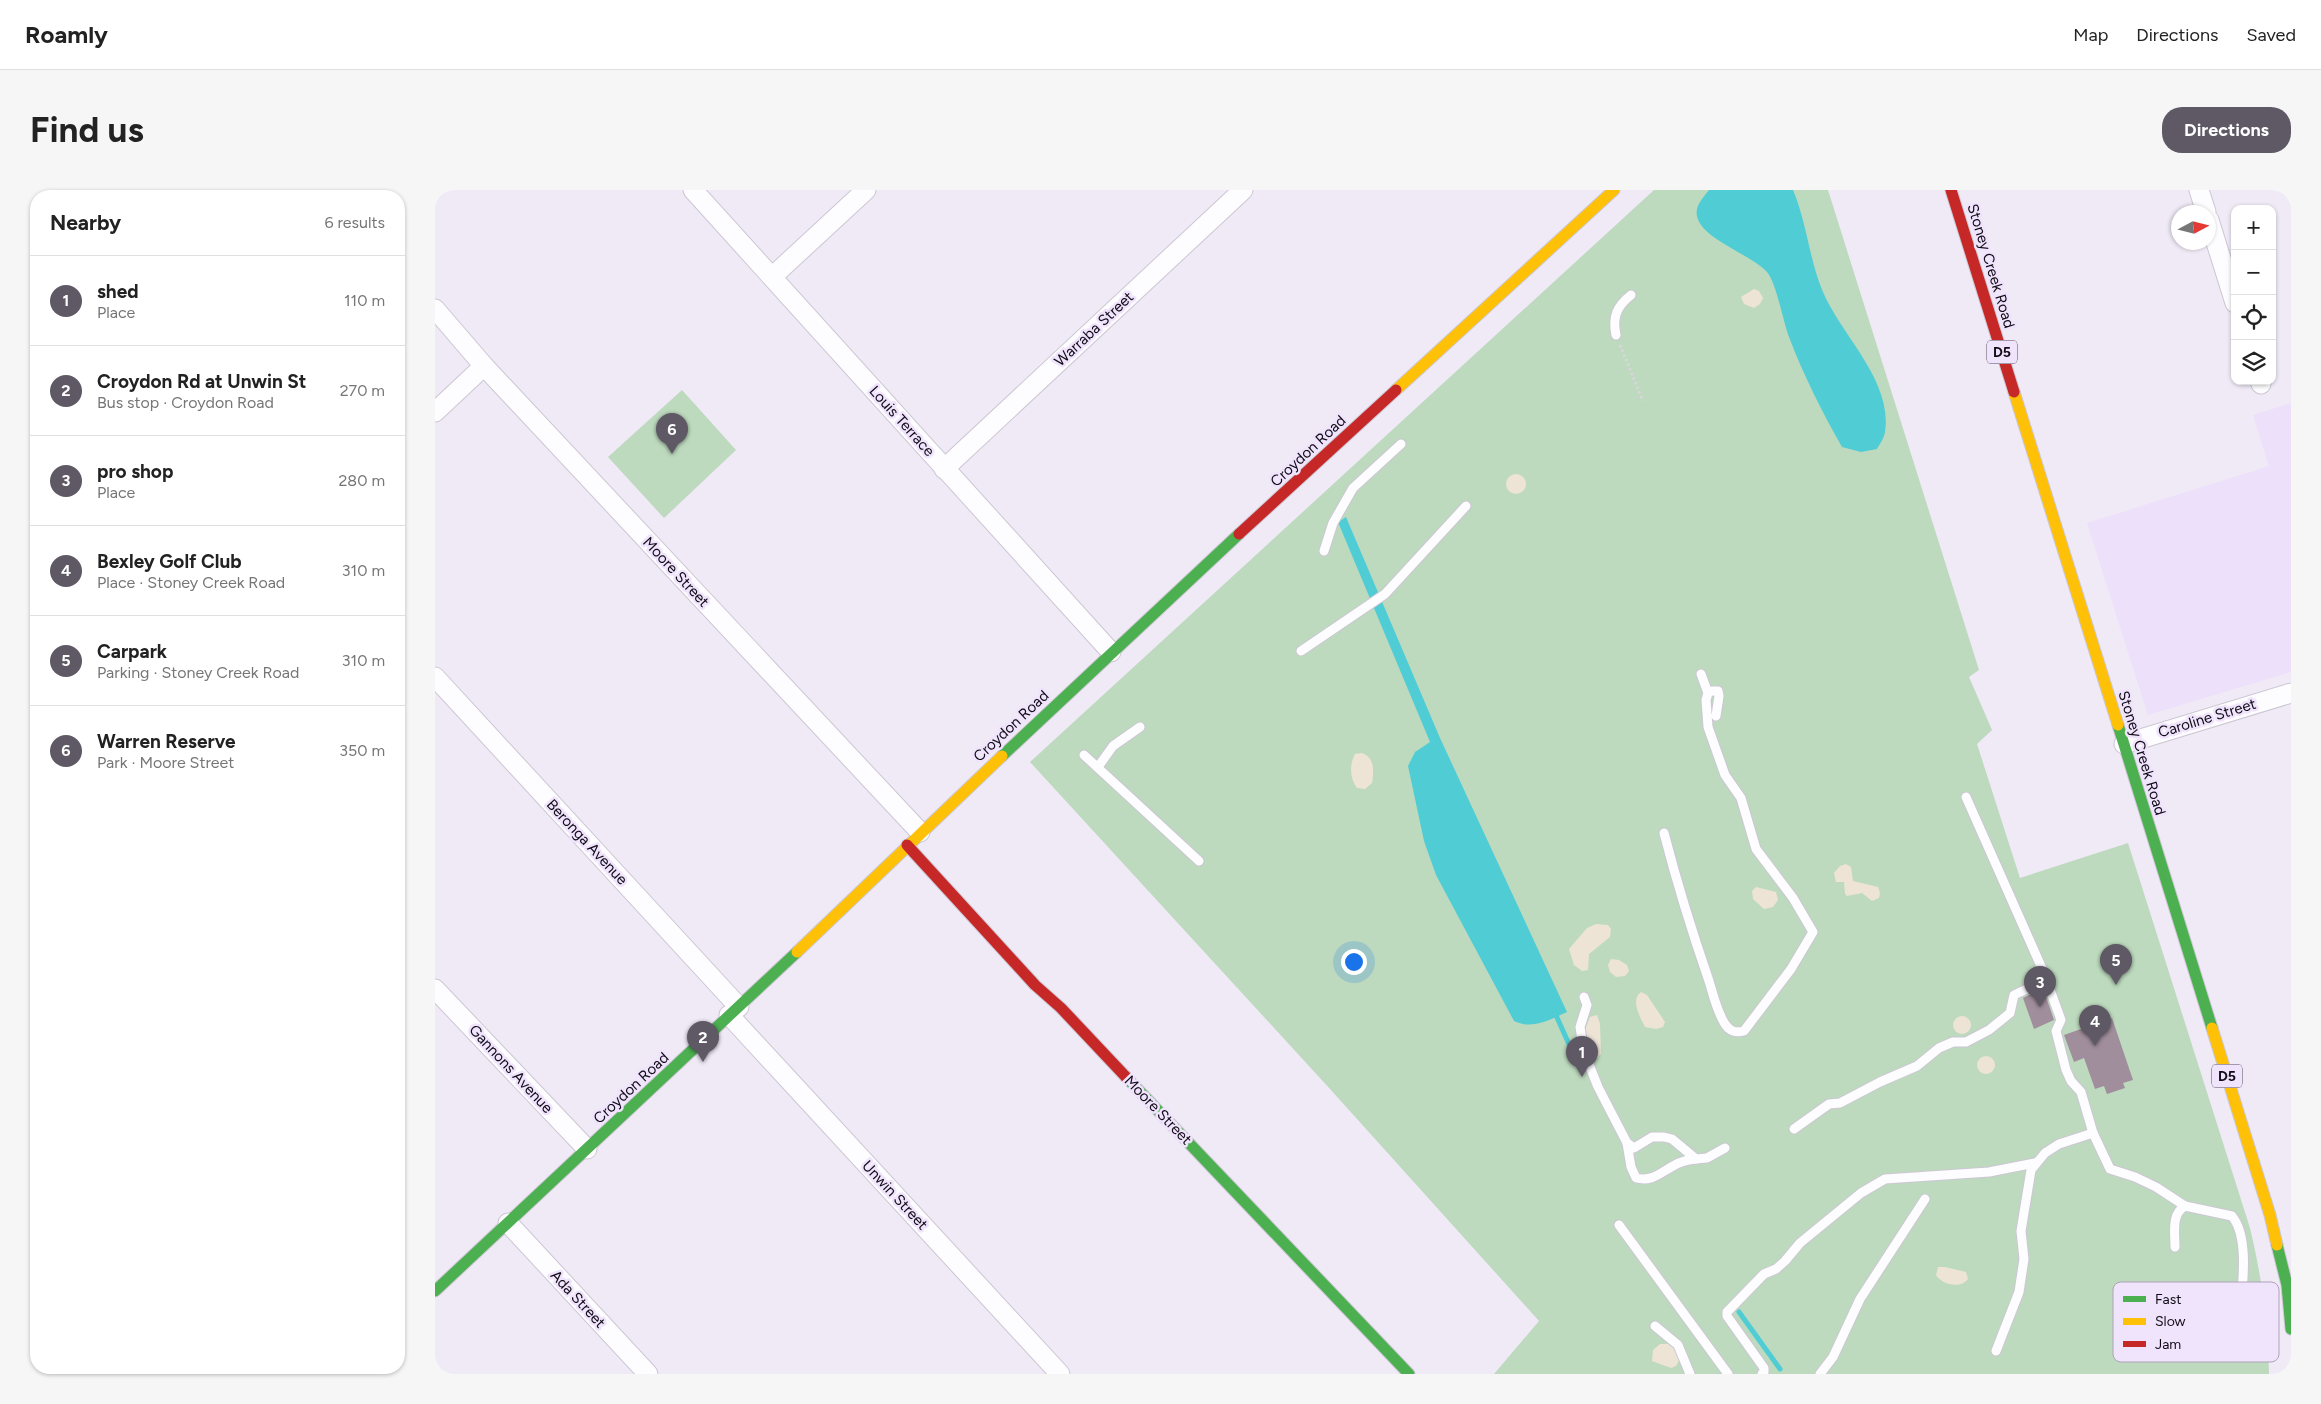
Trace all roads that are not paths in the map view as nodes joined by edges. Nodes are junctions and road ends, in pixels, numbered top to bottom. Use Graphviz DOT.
graph roads {
  1 [pos="693,190"];
  2 [pos="866,190"];
  3 [pos="1243,190"];
  4 [pos="1614,190"];
  5 [pos="1951,190"];
  6 [pos="2199,190"];
  7 [pos="2204,205"];
  8 [pos="2216,242"];
  9 [pos="773,276"];
  10 [pos="1631,295"];
  11 [pos="2232,295"];
  12 [pos="435,309"];
  13 [pos="1616,335"];
  14 [pos="484,366"];
  15 [pos="435,412"];
  16 [pos="1401,444"];
  17 [pos="944,469"];
  18 [pos="1466,506"];
  19 [pos="1324,551"];
  20 [pos="1301,651"];
  21 [pos="1111,652"];
  22 [pos="1701,674"];
  23 [pos="435,677"];
  24 [pos="1707,693"];
  25 [pos="2291,693"];
  26 [pos="1716,716"];
  27 [pos="1140,727"];
  28 [pos="2124,744"];
  29 [pos="1084,755"];
  30 [pos="1097,767"];
  31 [pos="1966,797"];
  32 [pos="1663,833"];
  33 [pos="913,839"];
  34 [pos="1199,861"];
  35 [pos="2046,980"];
  36 [pos="435,989"];
  37 [pos="1584,997"];
  38 [pos="734,1011"];
  39 [pos="1794,1129"];
  40 [pos="2093,1133"];
  41 [pos="1627,1143"];
  42 [pos="1725,1148"];
  43 [pos="587,1150"];
  44 [pos="1696,1159"];
  45 [pos="2035,1162"];
  46 [pos="1925,1199"];
  47 [pos="2185,1206"];
  48 [pos="508,1223"];
  49 [pos="1619,1226"];
  50 [pos="2175,1247"];
  51 [pos="2242,1282"];
  52 [pos="435,1291"];
  53 [pos="2291,1320"];
  54 [pos="1655,1326"];
  55 [pos="2291,1329"];
  56 [pos="1996,1351"];
  57 [pos="648,1374"];
  58 [pos="1060,1374"];
  59 [pos="1409,1374"];
  60 [pos="1690,1374"];
  61 [pos="1728,1374"];
  62 [pos="1762,1374"];
  63 [pos="1820,1374"];
  1 -- 9 [label="street, Louis Terrace"];
  2 -- 9 [label="street"];
  3 -- 17 [label="street, Warraba Street"];
  4 -- 21 [label="main road, Croydon Road"];
  5 -- 28 [label="main road, Stoney Creek Road / D5"];
  6 -- 7 [label="street"];
  8 -- 11 [label="street"];
  9 -- 17 [label="street, Louis Terrace"];
  10 -- 13 [label="lane"];
  12 -- 14 [label="street, Moore Street"];
  14 -- 15 [label="street"];
  14 -- 33 [label="street, Moore Street"];
  16 -- 19 [label="lane"];
  17 -- 21 [label="street, Louis Terrace"];
  18 -- 20 [label="lane"];
  21 -- 33 [label="main road, Croydon Road"];
  22 -- 24 [label="lane"];
  23 -- 38 [label="street, Beronga Avenue"];
  24 -- 26 [label="lane"];
  24 -- 32 [label="lane"];
  25 -- 28 [label="street, Caroline Street"];
  27 -- 30 [label="lane"];
  28 -- 53 [label="main road, Stoney Creek Road / D5"];
  29 -- 30 [label="lane"];
  30 -- 34 [label="lane"];
  31 -- 35 [label="lane"];
  33 -- 38 [label="main road, Croydon Road"];
  33 -- 59 [label="main road, Moore Street"];
  35 -- 39 [label="lane"];
  35 -- 40 [label="lane"];
  36 -- 43 [label="street, Gannons Avenue"];
  37 -- 41 [label="lane"];
  38 -- 43 [label="main road, Croydon Road"];
  38 -- 58 [label="street, Unwin Street"];
  40 -- 45 [label="lane"];
  40 -- 47 [label="lane"];
  41 -- 44 [label="lane"];
  41 -- 44 [label="lane"];
  42 -- 44 [label="lane"];
  43 -- 48 [label="main road, Croydon Road"];
  45 -- 56 [label="lane"];
  45 -- 62 [label="lane"];
  46 -- 63 [label="lane"];
  47 -- 50 [label="lane"];
  47 -- 51 [label="lane"];
  48 -- 52 [label="main road, Croydon Road"];
  48 -- 57 [label="street, Ada Street"];
  49 -- 61 [label="lane"];
  53 -- 55 [label="main road, Stoney Creek Road / D5"];
  54 -- 60 [label="lane"];
}
